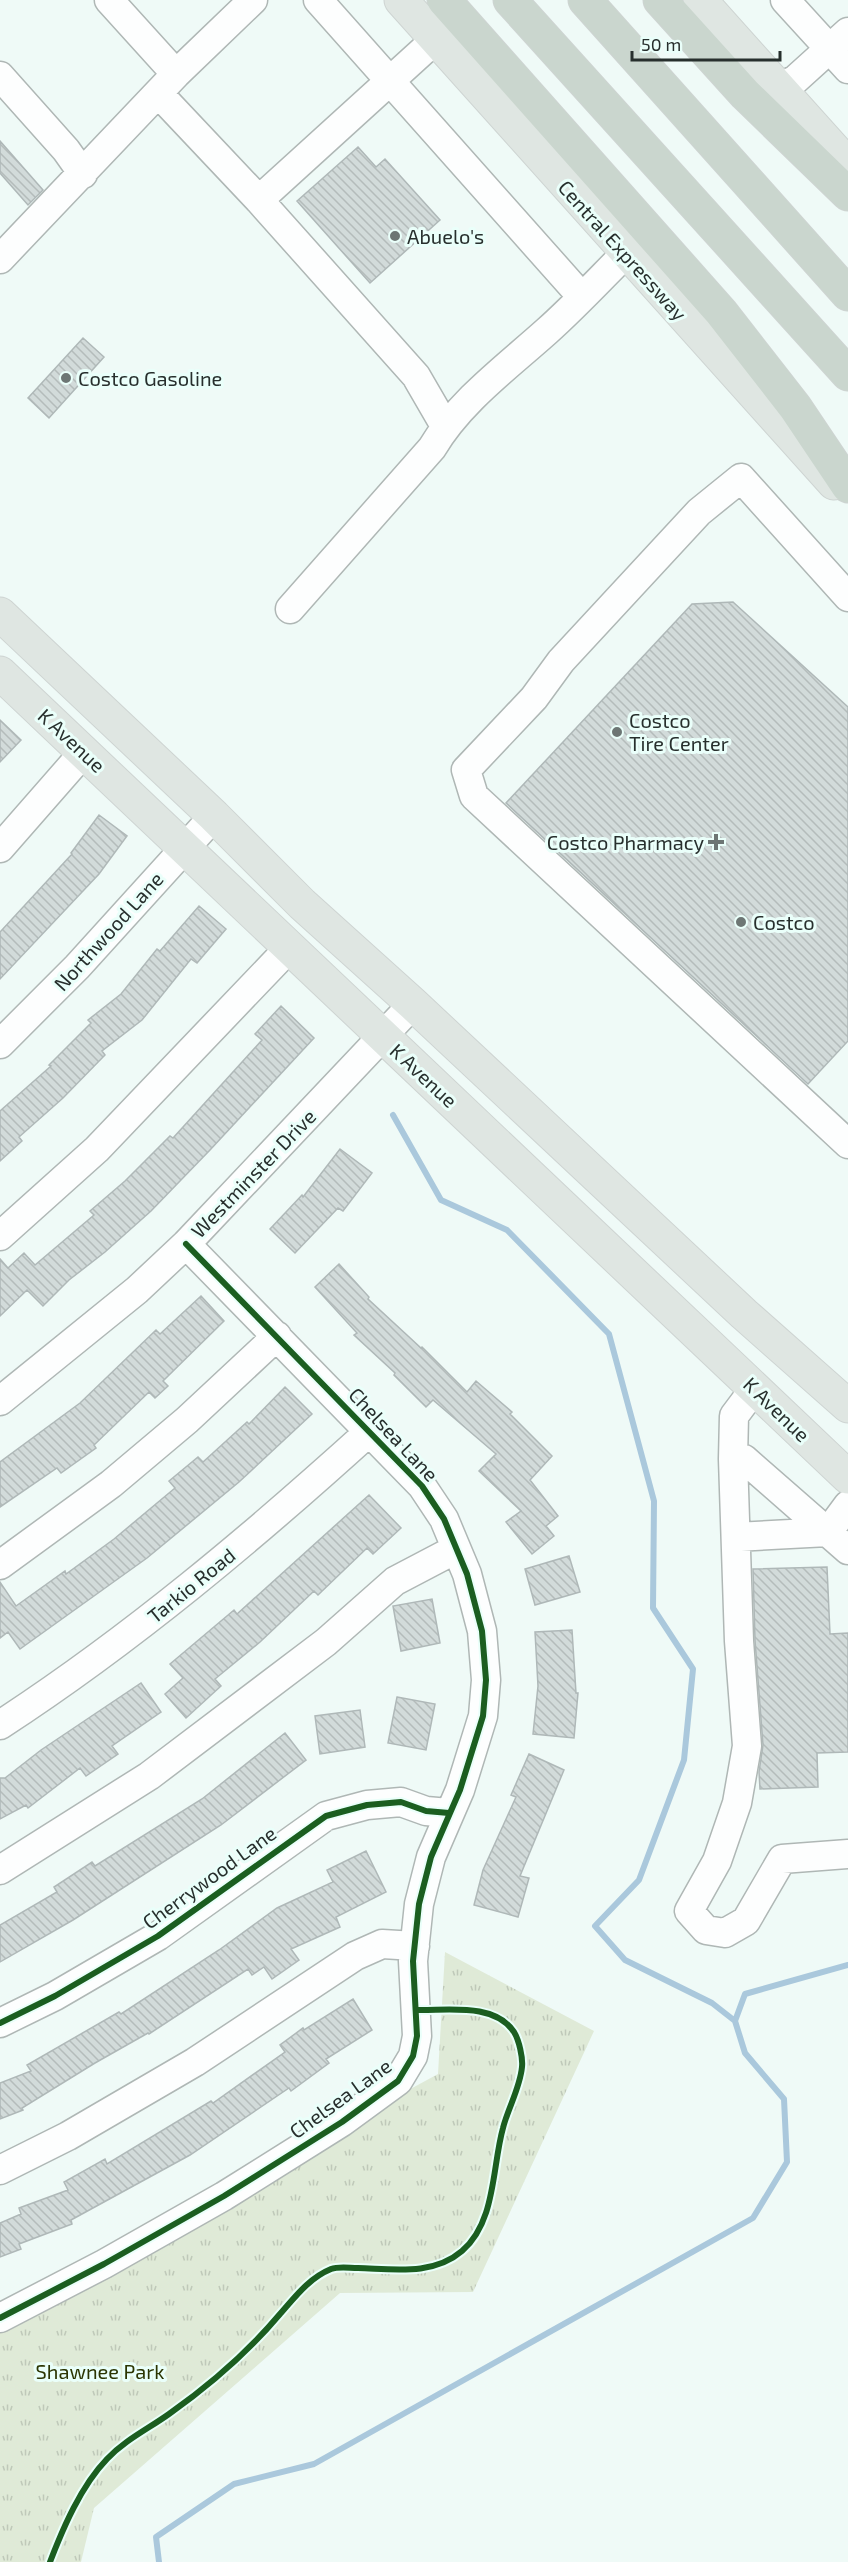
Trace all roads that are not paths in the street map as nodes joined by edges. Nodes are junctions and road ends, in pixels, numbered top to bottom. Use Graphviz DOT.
graph roads {
  1 [pos="109,0"];
  2 [pos="253,0"];
  3 [pos="318,0"];
  4 [pos="400,0"];
  5 [pos="444,0"];
  6 [pos="510,0"];
  7 [pos="585,0"];
  8 [pos="660,0"];
  9 [pos="700,0"];
  10 [pos="786,0"];
  11 [pos="436,39"];
  12 [pos="842,50"];
  13 [pos="0,76"];
  14 [pos="390,81"];
  15 [pos="167,83"];
  16 [pos="779,88"];
  17 [pos="848,165"];
  18 [pos="83,174"];
  19 [pos="848,194"];
  20 [pos="259,200"];
  21 [pos="626,253"];
  22 [pos="0,259"];
  23 [pos="848,294"];
  24 [pos="582,297"];
  25 [pos="848,374"];
  26 [pos="445,426"];
  27 [pos="848,486"];
  28 [pos="848,498"];
  29 [pos="848,597"];
  30 [pos="290,609"];
  31 [pos="4,626"];
  32 [pos="0,673"];
  33 [pos="84,752"];
  34 [pos="214,816"];
  35 [pos="185,846"];
  36 [pos="0,848"];
  37 [pos="290,947"];
  38 [pos="413,1004"];
  39 [pos="383,1036"];
  40 [pos="0,1044"];
  41 [pos="848,1144"];
  42 [pos="0,1236"];
  43 [pos="186,1244"];
  44 [pos="277,1336"];
  45 [pos="754,1388"];
  46 [pos="0,1401"];
  47 [pos="848,1406"];
  48 [pos="370,1431"];
  49 [pos="733,1459"];
  50 [pos="848,1477"];
  51 [pos="848,1505"];
  52 [pos="736,1537"];
  53 [pos="838,1541"];
  54 [pos="456,1549"];
  55 [pos="0,1565"];
  56 [pos="0,1725"];
  57 [pos="449,1813"];
  58 [pos="848,1854"];
  59 [pos="0,1870"];
  60 [pos="415,1946"];
  61 [pos="0,2023"];
  62 [pos="0,2170"];
  63 [pos="0,2318"];
  1 -- 15 [label="street"];
  2 -- 15 [label="street"];
  3 -- 14 [label="street"];
  4 -- 11 [label="main road, Central Expressway"];
  5 -- 27 [label="highway"];
  6 -- 25 [label="highway"];
  7 -- 23 [label="highway"];
  8 -- 19 [label="highway"];
  9 -- 16 [label="main road"];
  10 -- 12 [label="street"];
  11 -- 14 [label="street"];
  11 -- 21 [label="main road, Central Expressway"];
  12 -- 16 [label="street"];
  13 -- 18 [label="street"];
  14 -- 20 [label="street"];
  14 -- 24 [label="street"];
  15 -- 18 [label="street"];
  15 -- 20 [label="street"];
  16 -- 17 [label="main road"];
  18 -- 22 [label="street"];
  20 -- 26 [label="street"];
  21 -- 24 [label="street"];
  21 -- 28 [label="main road, Central Expressway"];
  24 -- 26 [label="street"];
  26 -- 30 [label="street"];
  29 -- 41 [label="street"];
  31 -- 34 [label="main road"];
  32 -- 33 [label="main road, K Avenue"];
  33 -- 35 [label="main road, K Avenue"];
  33 -- 36 [label="street"];
  34 -- 35 [label="street, Northwood Lane"];
  34 -- 38 [label="main road"];
  35 -- 37 [label="main road, K Avenue"];
  35 -- 40 [label="street, Northwood Lane"];
  37 -- 39 [label="main road, K Avenue"];
  37 -- 42 [label="street"];
  38 -- 39 [label="street, Westminster Drive"];
  38 -- 47 [label="main road"];
  39 -- 43 [label="street, Westminster Drive"];
  39 -- 45 [label="main road, K Avenue"];
  43 -- 44 [label="street, Chelsea Lane"];
  43 -- 46 [label="street, Westminster Drive"];
  44 -- 48 [label="street, Chelsea Lane"];
  44 -- 55 [label="street"];
  45 -- 49 [label="street"];
  45 -- 50 [label="main road, K Avenue"];
  48 -- 54 [label="street, Chelsea Lane"];
  48 -- 56 [label="street, Tarkio Road"];
  49 -- 52 [label="street"];
  49 -- 53 [label="street"];
  51 -- 53 [label="street"];
  52 -- 53 [label="street"];
  52 -- 58 [label="street"];
  54 -- 57 [label="street, Chelsea Lane"];
  54 -- 59 [label="street"];
  57 -- 60 [label="street, Chelsea Lane"];
  57 -- 61 [label="street, Cherrywood Lane"];
  60 -- 62 [label="street"];
  60 -- 63 [label="street, Chelsea Lane"];
}
